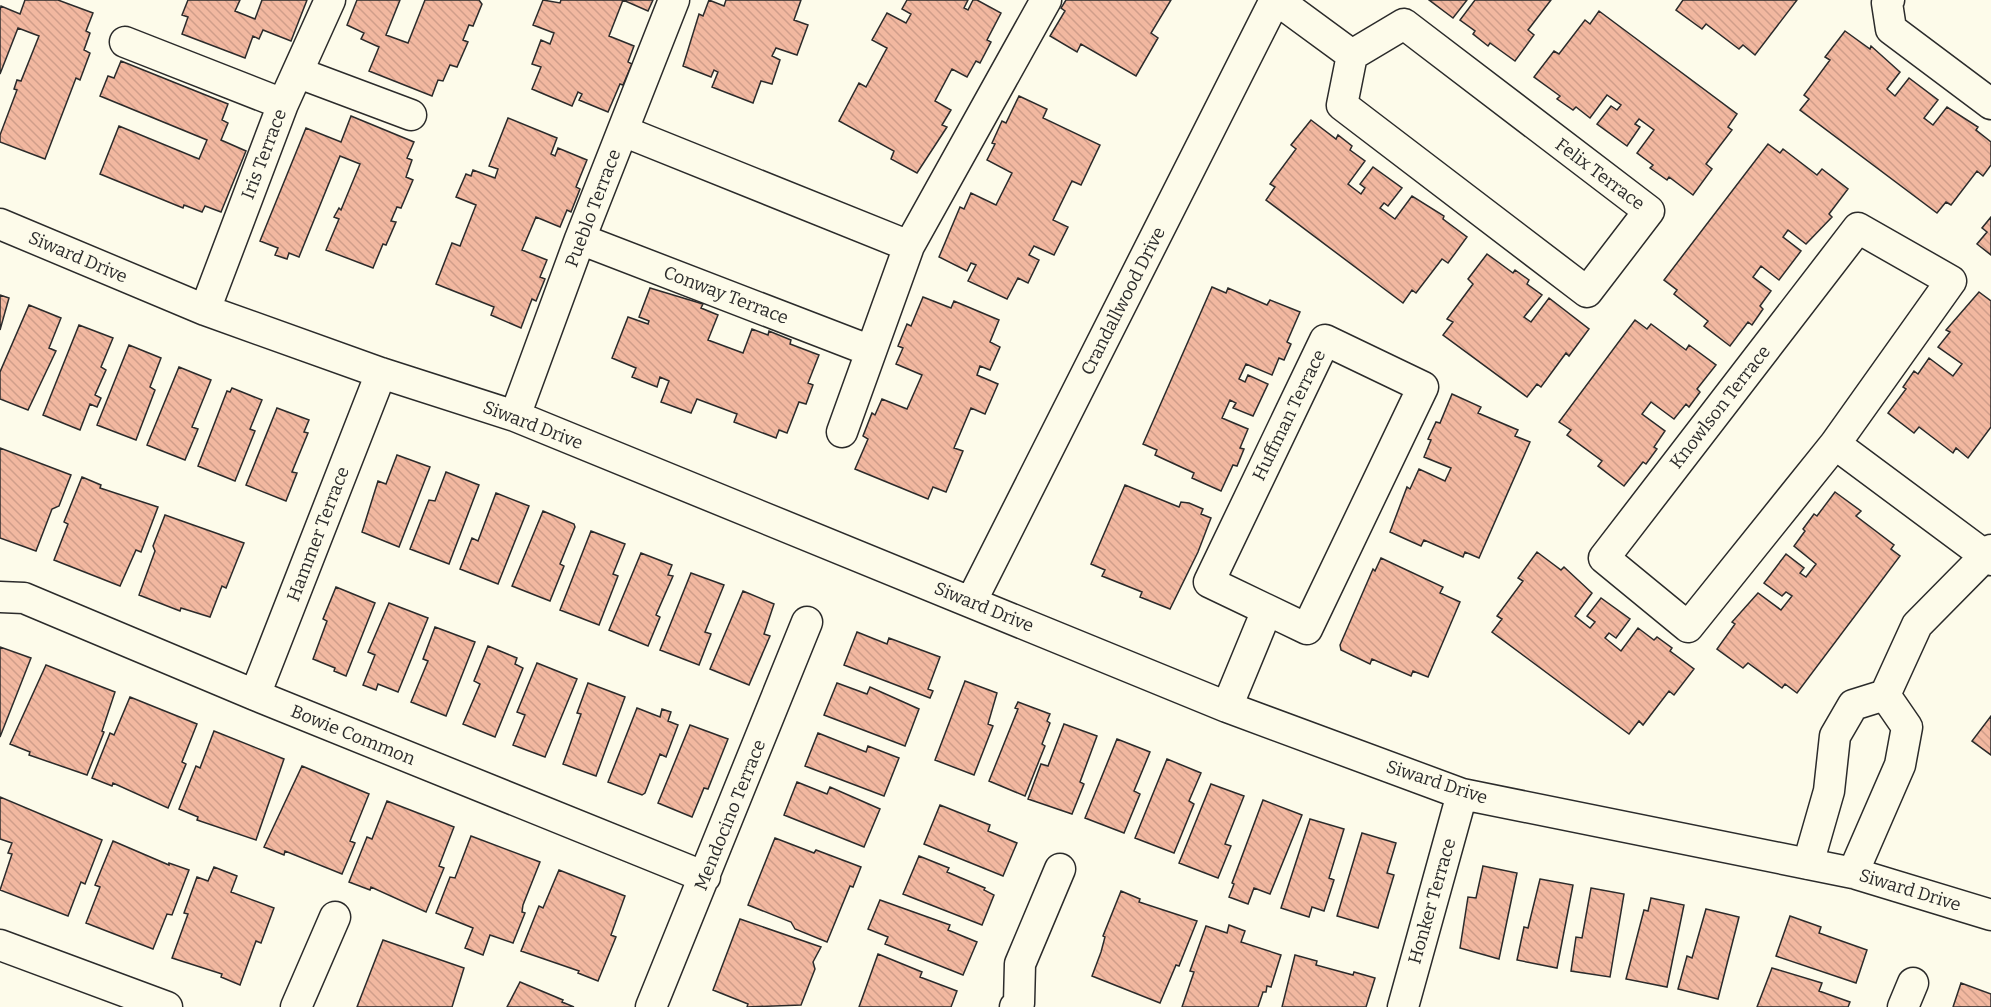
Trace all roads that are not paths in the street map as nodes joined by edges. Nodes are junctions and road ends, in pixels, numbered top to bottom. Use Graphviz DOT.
graph roads {
  1 [pos="330,0"];
  2 [pos="674,0"];
  3 [pos="1046,0"];
  4 [pos="1276,0"];
  5 [pos="1889,0"];
  6 [pos="125,42"];
  7 [pos="1352,55"];
  8 [pos="299,73"];
  9 [pos="283,104"];
  10 [pos="1991,104"];
  11 [pos="411,115"];
  12 [pos="623,131"];
  13 [pos="0,224"];
  14 [pos="580,239"];
  15 [pos="909,246"];
  16 [pos="206,310"];
  17 [pos="871,351"];
  18 [pos="381,373"];
  19 [pos="515,416"];
  20 [pos="842,432"];
  21 [pos="1835,444"];
  22 [pos="1989,555"];
  23 [pos="0,597"];
  24 [pos="970,602"];
  25 [pos="1267,610"];
  26 [pos="807,622"];
  27 [pos="255,695"];
  28 [pos="1885,695"];
  29 [pos="1227,707"];
  30 [pos="1462,794"];
  31 [pos="1808,864"];
  32 [pos="1060,869"];
  33 [pos="1853,873"];
  34 [pos="705,877"];
  35 [pos="1991,915"];
  36 [pos="335,917"];
  37 [pos="0,945"];
  38 [pos="1021,1006"];
  39 [pos="167,1007"];
  40 [pos="296,1007"];
  41 [pos="651,1007"];
  42 [pos="1402,1007"];
  1 -- 8 [label="street, Iris Terrace"];
  2 -- 12 [label="street, Pueblo Terrace"];
  3 -- 15 [label="street"];
  4 -- 7 [label="street"];
  4 -- 24 [label="street, Crandallwood Drive"];
  5 -- 10 [label="street"];
  6 -- 9 [label="street"];
  7 -- 7 [label="street, Felix Terrace"];
  8 -- 9 [label="street, Iris Terrace"];
  8 -- 11 [label="street"];
  9 -- 16 [label="street, Iris Terrace"];
  12 -- 14 [label="street, Pueblo Terrace"];
  12 -- 15 [label="street"];
  13 -- 16 [label="street, Siward Drive"];
  14 -- 17 [label="street, Conway Terrace"];
  14 -- 19 [label="street, Pueblo Terrace"];
  15 -- 17 [label="street"];
  16 -- 18 [label="street, Siward Drive"];
  17 -- 20 [label="street"];
  18 -- 19 [label="street, Siward Drive"];
  18 -- 27 [label="street, Hammer Terrace"];
  19 -- 24 [label="street, Siward Drive"];
  21 -- 21 [label="street, Knowlson Terrace"];
  21 -- 22 [label="street"];
  22 -- 28 [label="street"];
  23 -- 27 [label="street, Bowie Common"];
  24 -- 29 [label="street, Siward Drive"];
  25 -- 25 [label="street, Huffman Terrace"];
  25 -- 29 [label="street"];
  26 -- 34 [label="street, Mendocino Terrace"];
  27 -- 34 [label="street, Bowie Common"];
  28 -- 31 [label="street"];
  28 -- 33 [label="street"];
  29 -- 30 [label="street, Siward Drive"];
  30 -- 31 [label="street, Siward Drive"];
  30 -- 42 [label="street, Honker Terrace"];
  31 -- 33 [label="street, Siward Drive"];
  32 -- 38 [label="street"];
  33 -- 35 [label="street, Siward Drive"];
  34 -- 41 [label="street, Mendocino Terrace"];
  36 -- 40 [label="street"];
  37 -- 39 [label="street"];
}
